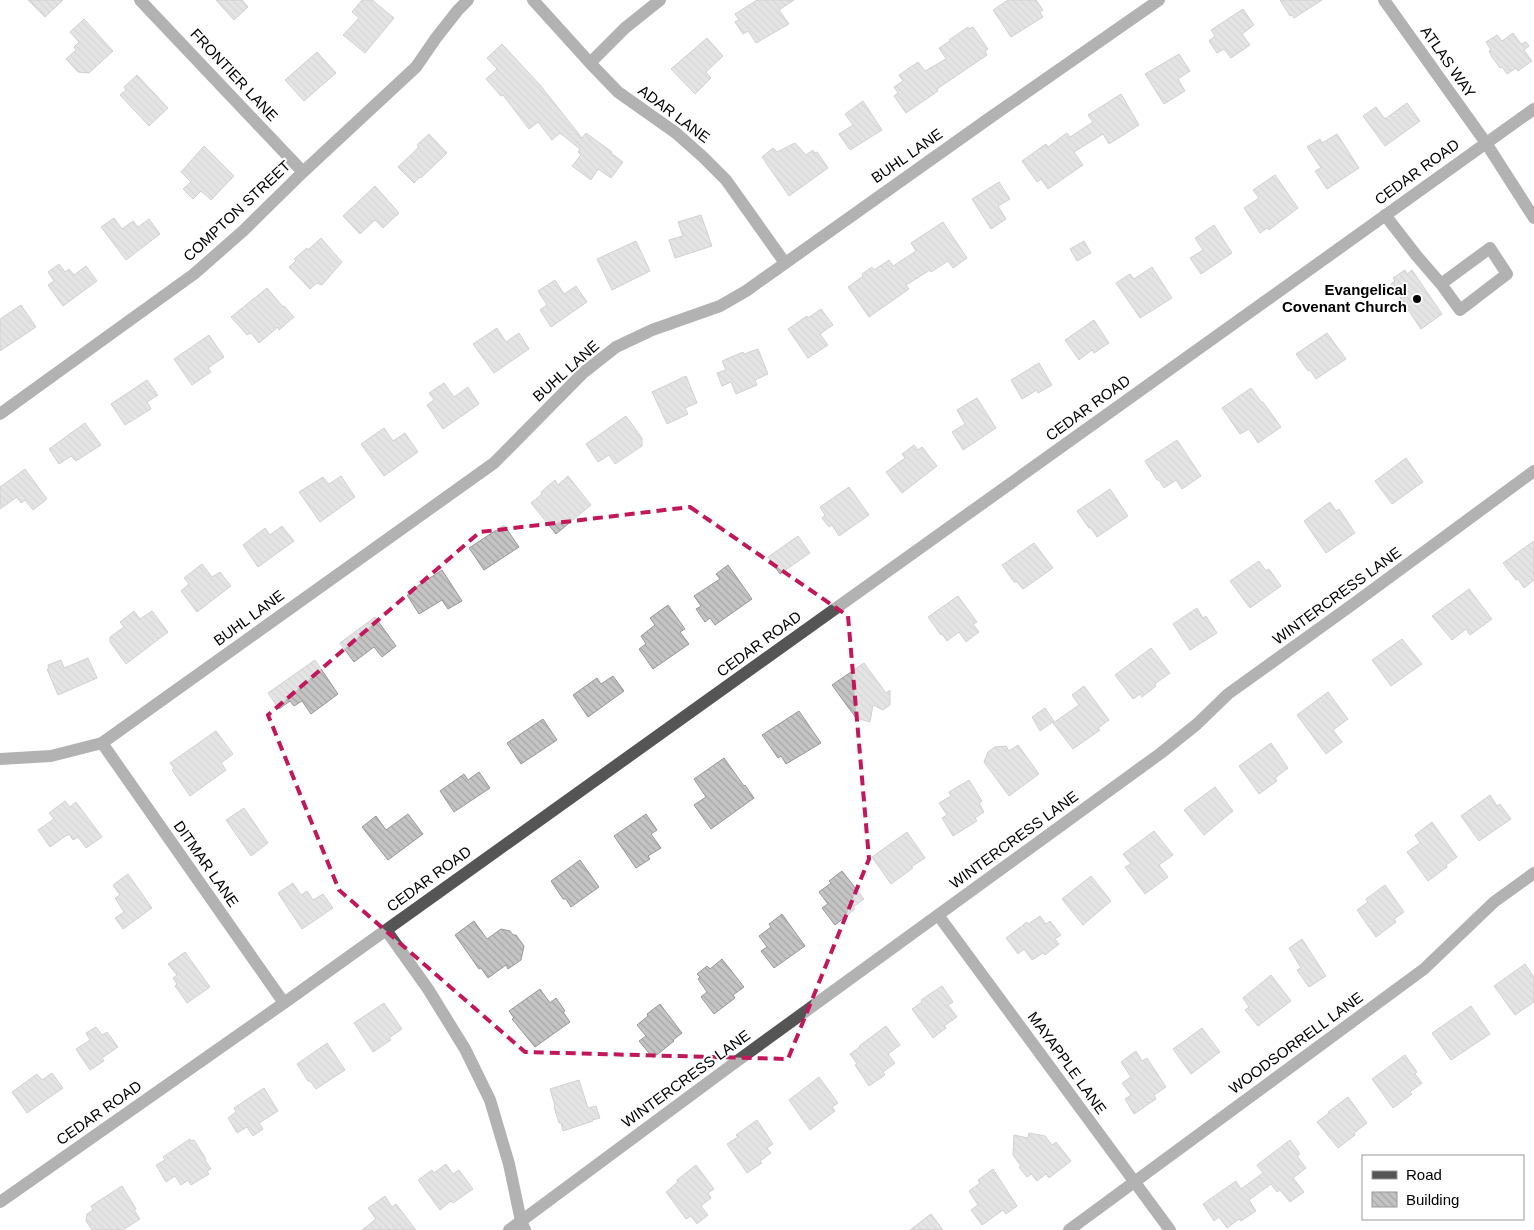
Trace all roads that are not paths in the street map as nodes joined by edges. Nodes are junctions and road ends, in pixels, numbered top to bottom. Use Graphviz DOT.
graph roads {
  1 [pos="140,0"];
  2 [pos="468,0"];
  3 [pos="533,0"];
  4 [pos="660,0"];
  5 [pos="1159,0"];
  6 [pos="1384,0"];
  7 [pos="590,63"];
  8 [pos="1534,109"];
  9 [pos="1486,143"];
  10 [pos="303,172"];
  11 [pos="1385,215"];
  12 [pos="1534,218"];
  13 [pos="785,263"];
  14 [pos="1440,284"];
  15 [pos="0,414"];
  16 [pos="1534,471"];
  17 [pos="102,743"];
  18 [pos="0,758"];
  19 [pos="1534,873"];
  20 [pos="938,915"];
  21 [pos="386,930"];
  22 [pos="284,1003"];
  23 [pos="1134,1182"];
  24 [pos="0,1202"];
  25 [pos="523,1226"];
  26 [pos="508,1230"];
  27 [pos="1069,1230"];
  28 [pos="1170,1230"];
  1 -- 10 [label="street, FRONTIER LANE"];
  2 -- 10 [label="street, COMPTON STREET"];
  3 -- 7 [label="street, ADAR LANE"];
  4 -- 7 [label="street"];
  5 -- 13 [label="street, BUHL LANE"];
  6 -- 9 [label="street, ATLAS WAY"];
  7 -- 13 [label="street, ADAR LANE"];
  8 -- 9 [label="street, CEDAR ROAD"];
  9 -- 11 [label="street, CEDAR ROAD"];
  9 -- 12 [label="street, ATLAS WAY"];
  10 -- 15 [label="street, COMPTON STREET"];
  11 -- 14 [label="street"];
  11 -- 21 [label="street, CEDAR ROAD"];
  13 -- 17 [label="street, BUHL LANE"];
  14 -- 14 [label="street"];
  16 -- 20 [label="street, WINTERCRESS LANE"];
  17 -- 18 [label="street, BUHL LANE"];
  17 -- 22 [label="street, DITMAR LANE"];
  19 -- 23 [label="street, WOODSORRELL LANE"];
  20 -- 23 [label="street, MAYAPPLE LANE"];
  20 -- 25 [label="street, WINTERCRESS LANE"];
  21 -- 22 [label="street, CEDAR ROAD"];
  21 -- 25 [label="street"];
  22 -- 24 [label="street, CEDAR ROAD"];
  23 -- 27 [label="street, WOODSORRELL LANE"];
  23 -- 28 [label="street, MAYAPPLE LANE"];
  25 -- 26 [label="street, WINTERCRESS LANE"];
}
